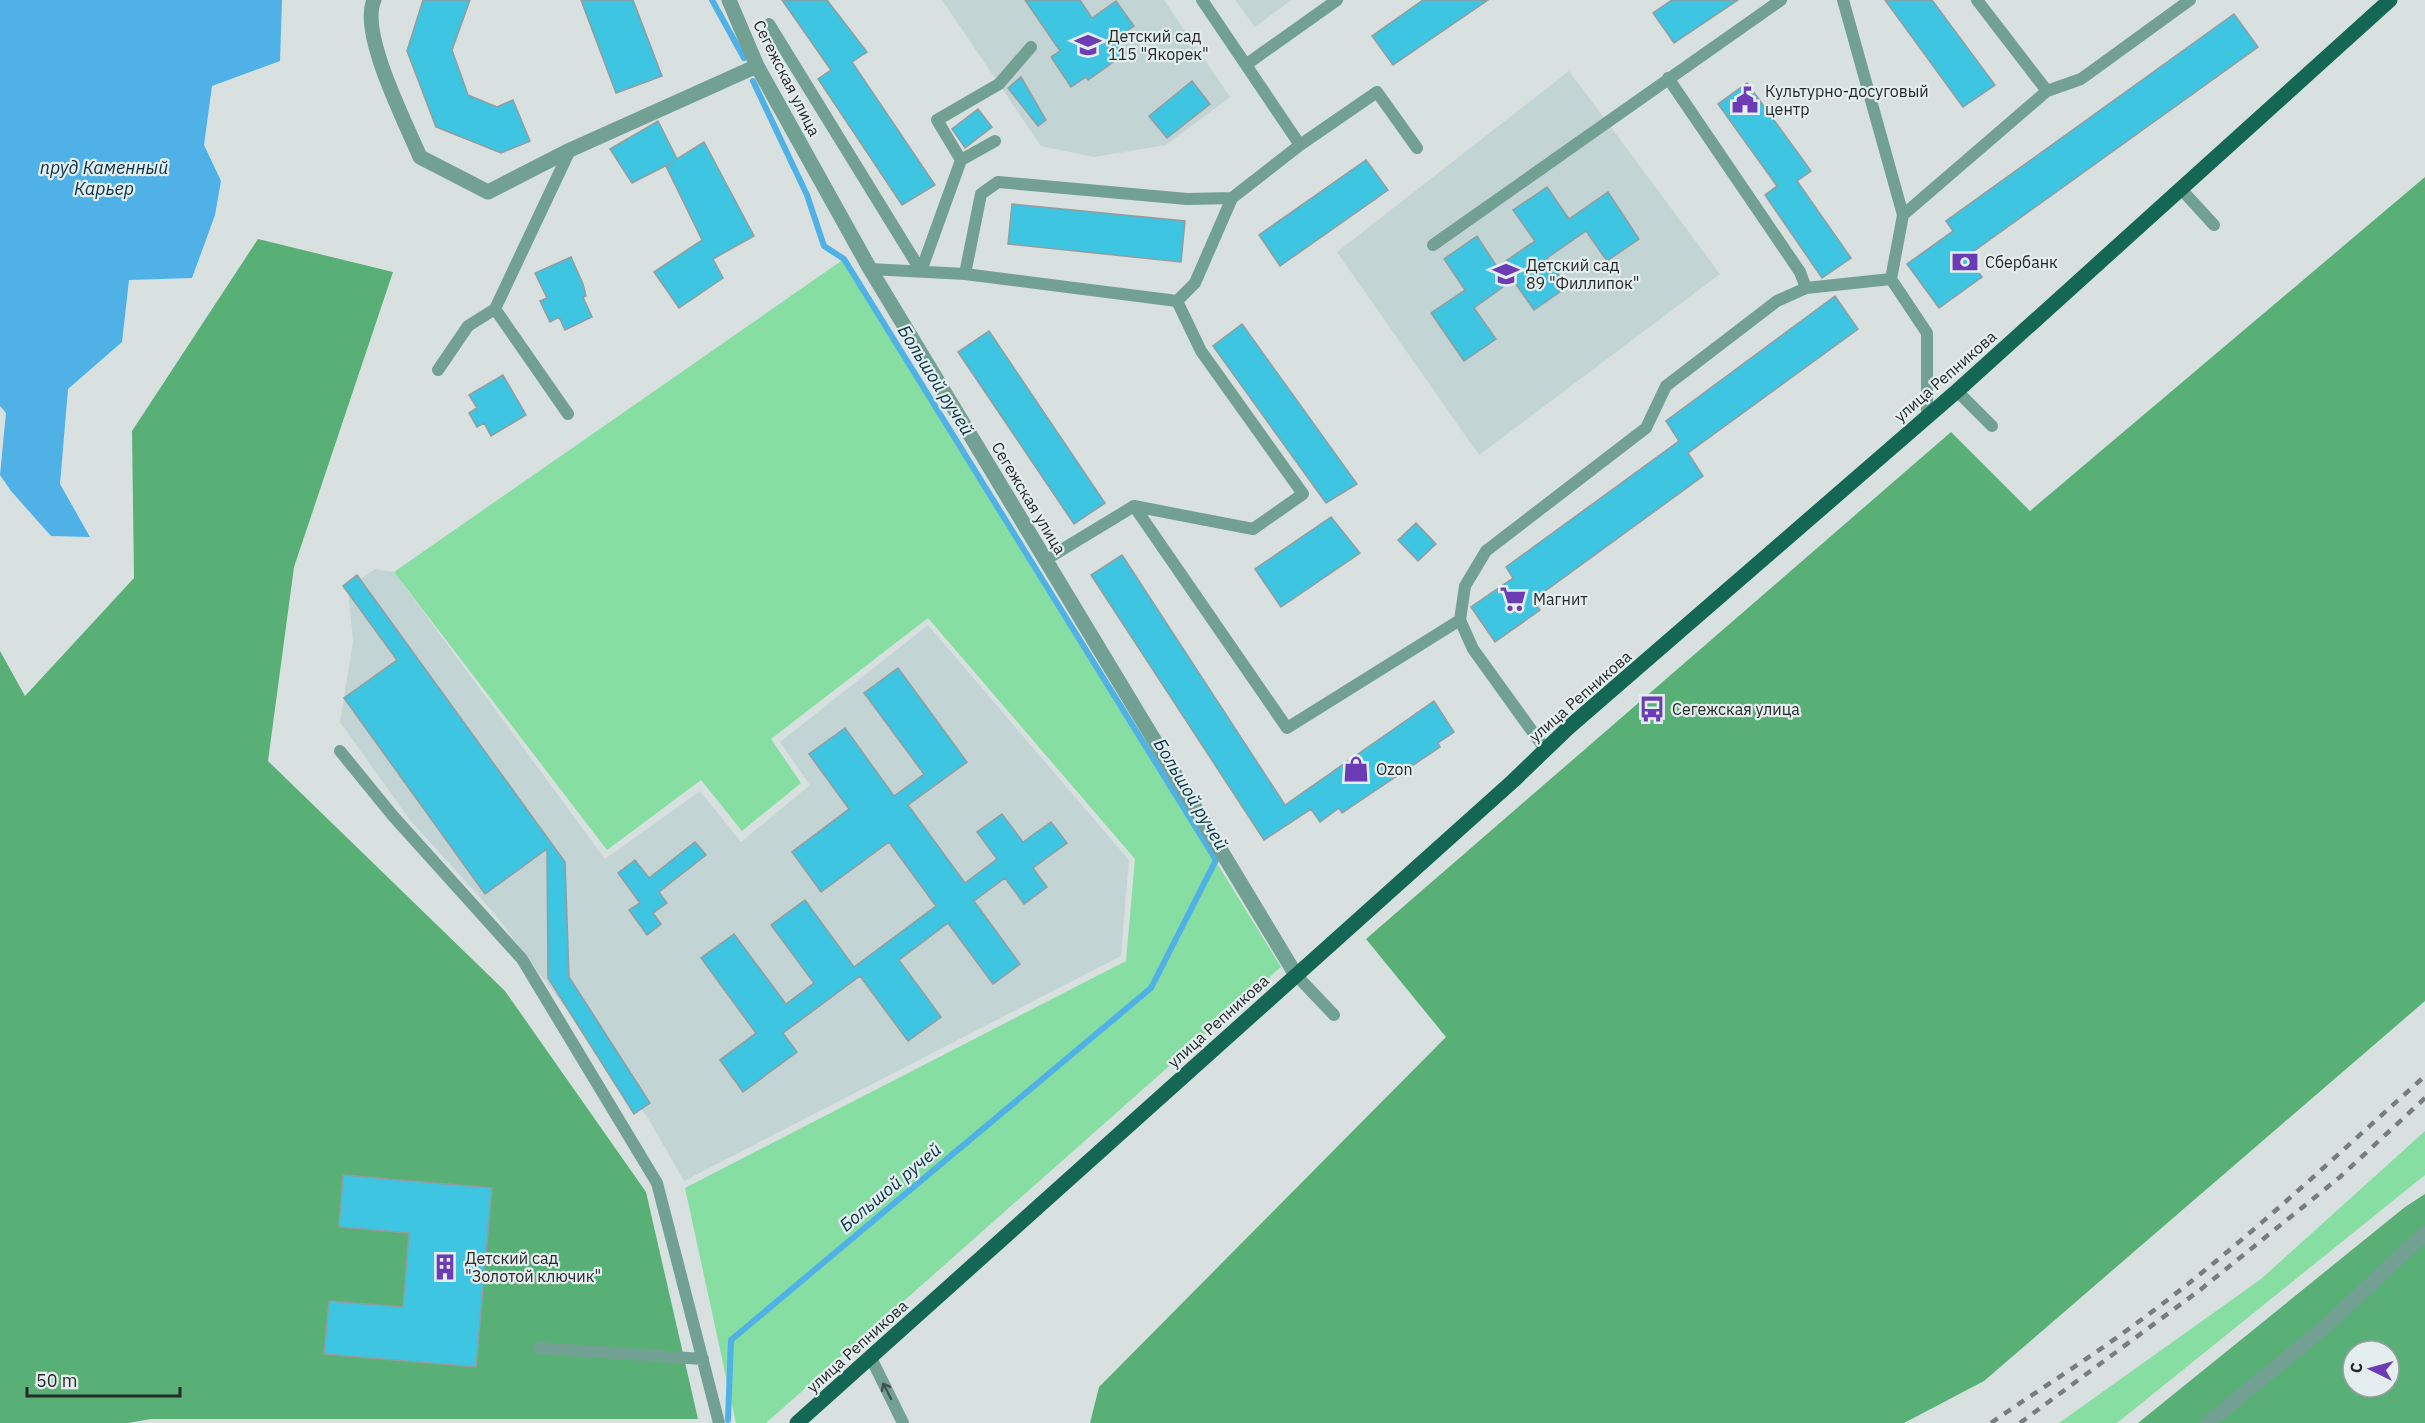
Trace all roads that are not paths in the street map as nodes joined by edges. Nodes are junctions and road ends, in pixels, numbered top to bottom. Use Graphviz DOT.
graph roads {
  1 [pos="374,0"];
  2 [pos="729,0"];
  3 [pos="1202,0"];
  4 [pos="1337,0"];
  5 [pos="1781,0"];
  6 [pos="1843,0"];
  7 [pos="1977,0"];
  8 [pos="2190,0"];
  9 [pos="2390,0"];
  10 [pos="769,24"];
  11 [pos="1031,47"];
  12 [pos="1247,64"];
  13 [pos="757,66"];
  14 [pos="1668,78"];
  15 [pos="2047,91"];
  16 [pos="995,141"];
  17 [pos="1300,145"];
  18 [pos="1417,148"];
  19 [pos="570,150"];
  20 [pos="962,160"];
  21 [pos="2180,188"];
  22 [pos="1232,198"];
  23 [pos="1903,215"];
  24 [pos="2214,225"];
  25 [pos="1433,245"];
  26 [pos="870,269"];
  27 [pos="921,271"];
  28 [pos="965,274"];
  29 [pos="1891,279"];
  30 [pos="1806,288"];
  31 [pos="1177,301"];
  32 [pos="495,309"];
  33 [pos="438,370"];
  34 [pos="1957,391"];
  35 [pos="568,414"];
  36 [pos="1927,416"];
  37 [pos="1992,426"];
  38 [pos="1134,506"];
  39 [pos="1045,560"];
  40 [pos="1460,620"];
  41 [pos="1545,749"];
  42 [pos="340,751"];
  43 [pos="1296,975"];
  44 [pos="1334,1015"];
  45 [pos="2425,1233"];
  46 [pos="539,1348"];
  47 [pos="871,1358"];
  48 [pos="703,1359"];
  49 [pos="719,1423"];
  50 [pos="797,1423"];
  51 [pos="903,1423"];
  52 [pos="2208,1423"];
  1 -- 19 [label="street"];
  2 -- 13 [label="street, Сегежская улица"];
  3 -- 12 [label="lane"];
  4 -- 12 [label="lane"];
  5 -- 14 [label="lane"];
  6 -- 23 [label="lane"];
  7 -- 15 [label="lane"];
  8 -- 15 [label="lane"];
  9 -- 21 [label="main road, улица Репникова"];
  10 -- 27 [label="lane"];
  11 -- 20 [label="lane"];
  12 -- 17 [label="lane"];
  13 -- 19 [label="street"];
  13 -- 26 [label="street, Сегежская улица"];
  14 -- 25 [label="lane"];
  14 -- 30 [label="lane"];
  15 -- 23 [label="lane"];
  16 -- 20 [label="lane"];
  17 -- 18 [label="lane"];
  17 -- 22 [label="lane"];
  19 -- 32 [label="lane"];
  20 -- 27 [label="lane"];
  21 -- 24 [label="lane"];
  21 -- 34 [label="main road, улица Репникова"];
  22 -- 28 [label="lane"];
  22 -- 31 [label="lane"];
  23 -- 29 [label="lane"];
  26 -- 27 [label="lane"];
  26 -- 39 [label="street, Сегежская улица"];
  27 -- 28 [label="lane"];
  28 -- 31 [label="lane"];
  29 -- 30 [label="lane"];
  29 -- 36 [label="lane"];
  30 -- 40 [label="lane"];
  31 -- 38 [label="lane"];
  32 -- 33 [label="lane"];
  32 -- 35 [label="lane"];
  34 -- 36 [label="main road, улица Репникова"];
  34 -- 37 [label="lane"];
  36 -- 41 [label="main road, улица Репникова"];
  38 -- 39 [label="lane"];
  38 -- 40 [label="lane"];
  39 -- 43 [label="street, Сегежская улица"];
  40 -- 41 [label="lane"];
  41 -- 43 [label="main road, улица Репникова"];
  42 -- 48 [label="lane"];
  43 -- 44 [label="lane"];
  43 -- 47 [label="main road, улица Репникова"];
  45 -- 52 [label="street"];
  46 -- 48 [label="lane"];
  47 -- 50 [label="main road, улица Репникова"];
  51 -- 47 [label="lane, one-way"];
  48 -- 49 [label="lane"];
}
